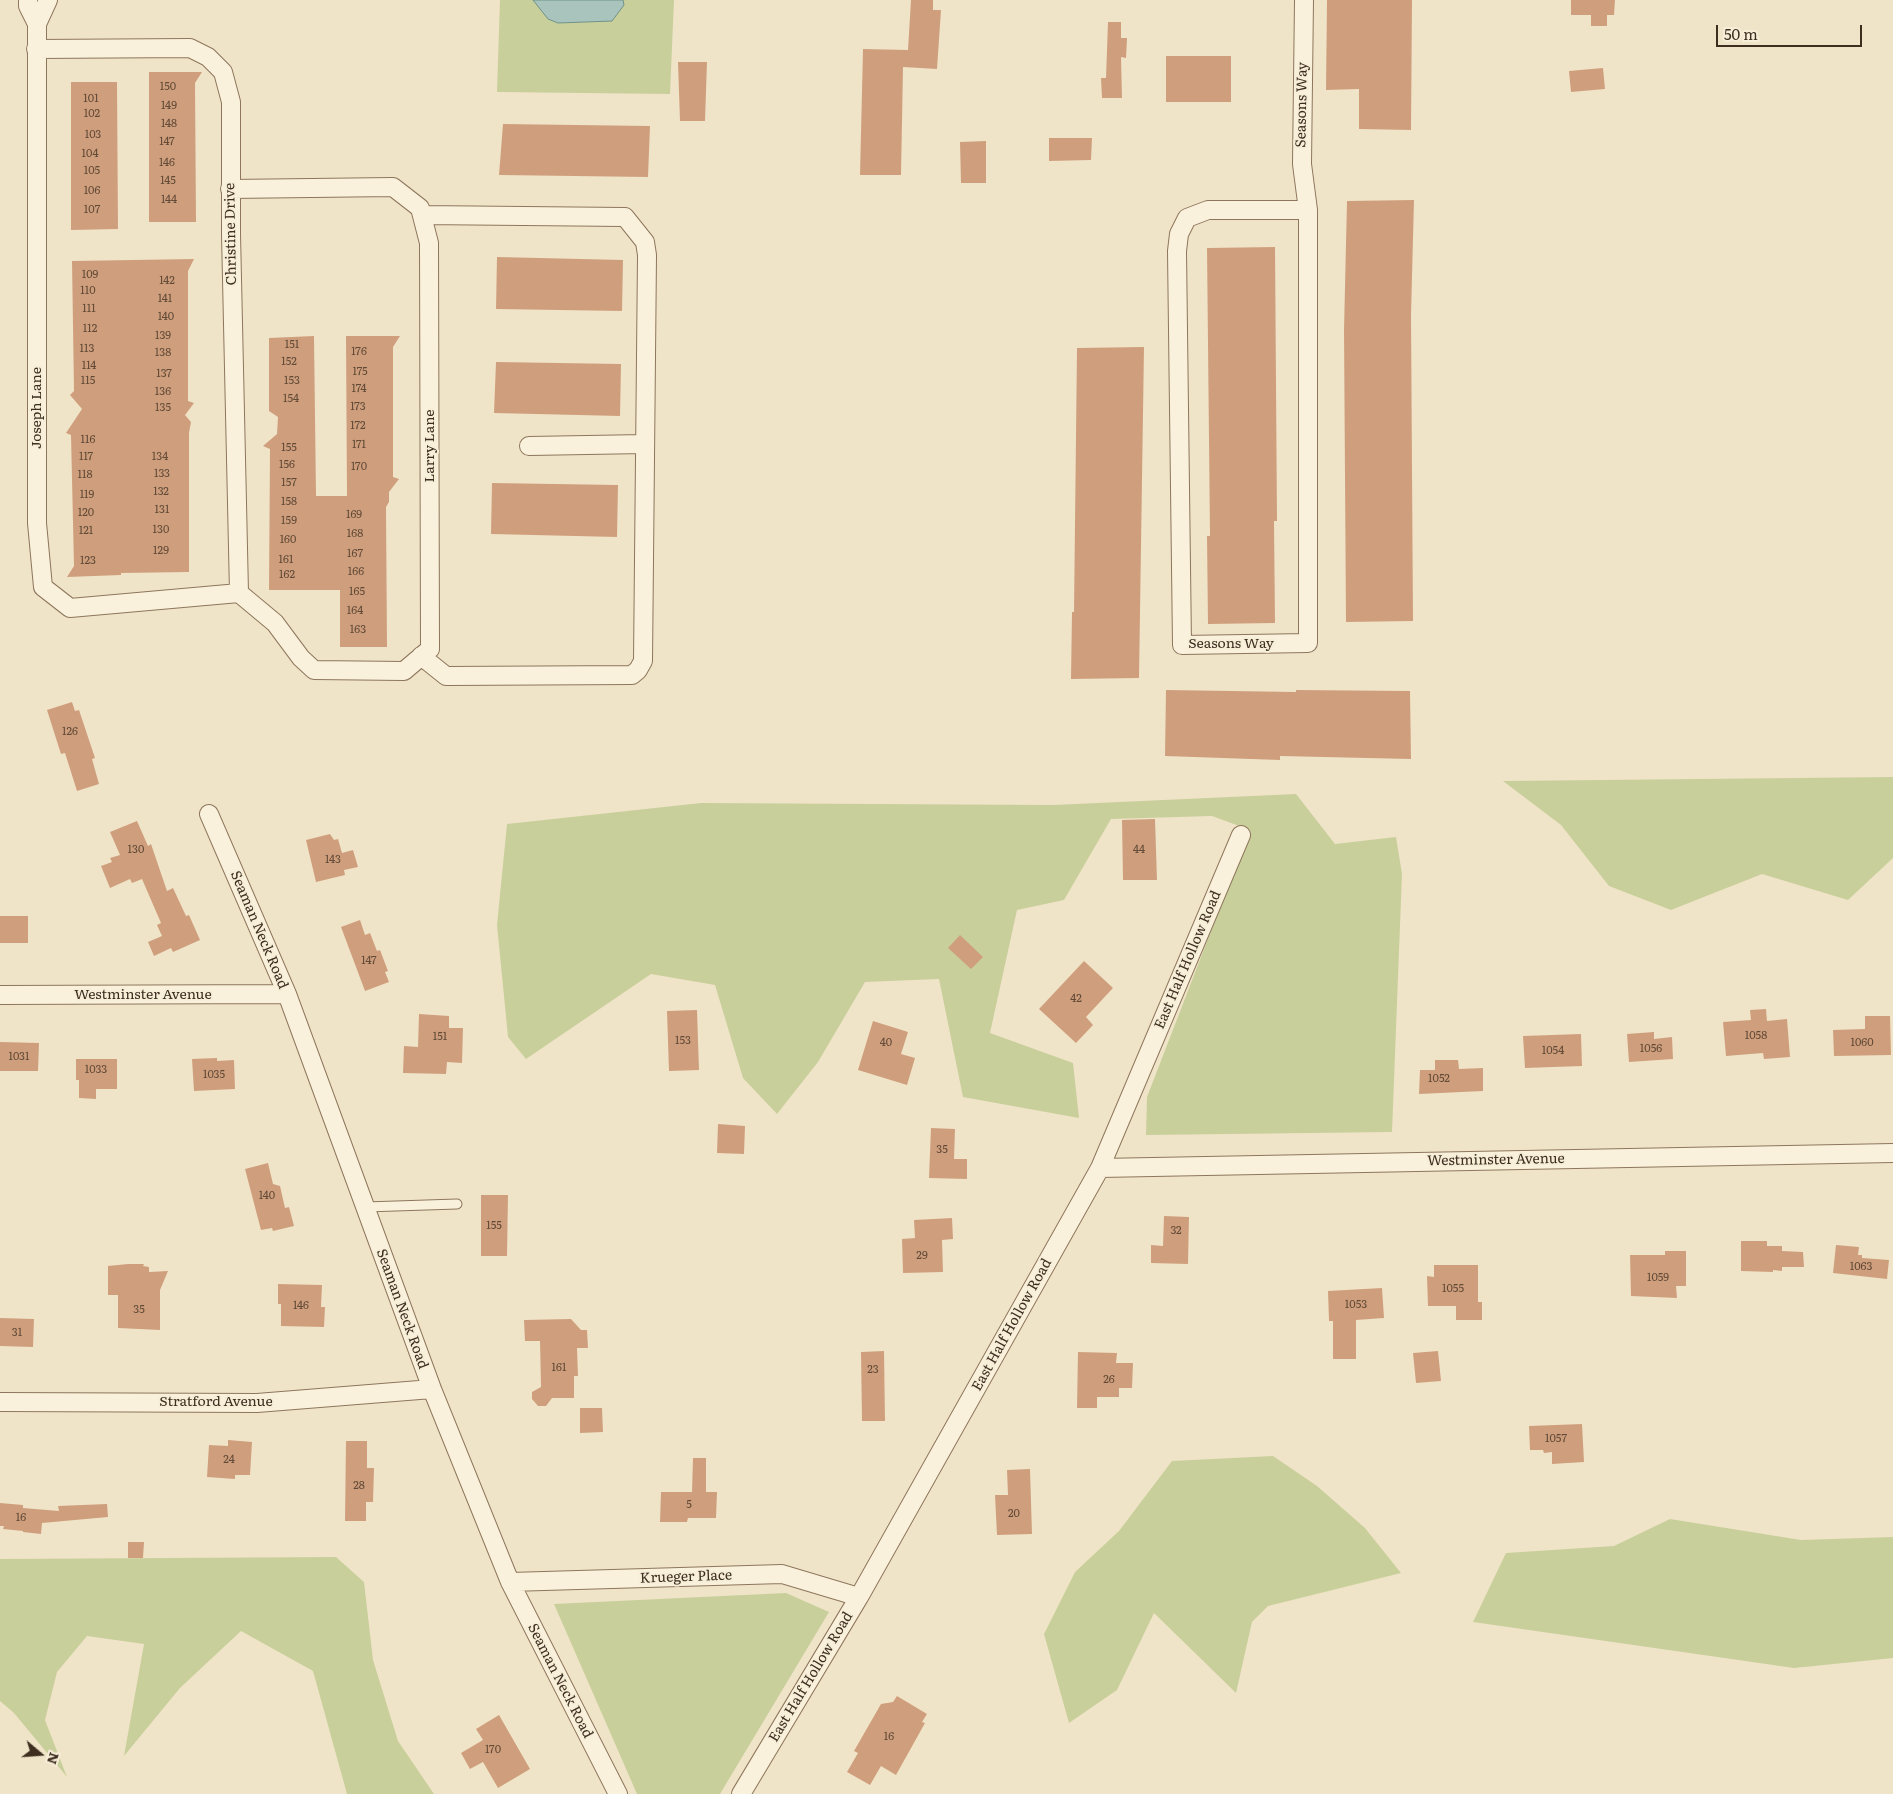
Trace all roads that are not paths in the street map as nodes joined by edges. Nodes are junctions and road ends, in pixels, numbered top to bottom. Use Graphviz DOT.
graph roads {
  1 [pos="28,0"];
  2 [pos="48,0"];
  3 [pos="1304,0"];
  4 [pos="37,24"];
  5 [pos="36,49"];
  6 [pos="230,189"];
  7 [pos="1308,210"];
  8 [pos="422,215"];
  9 [pos="645,444"];
  10 [pos="529,446"];
  11 [pos="239,593"];
  12 [pos="421,656"];
  13 [pos="209,814"];
  14 [pos="1241,835"];
  15 [pos="287,994"];
  16 [pos="0,995"];
  17 [pos="1893,1153"];
  18 [pos="1100,1168"];
  19 [pos="457,1204"];
  20 [pos="365,1208"];
  21 [pos="432,1389"];
  22 [pos="0,1402"];
  23 [pos="510,1582"];
  24 [pos="859,1597"];
  25 [pos="618,1794"];
  26 [pos="741,1794"];
  1 -- 4 [label="street"];
  2 -- 4 [label="street"];
  3 -- 7 [label="street, Seasons Way"];
  4 -- 5 [label="street, Joseph Lane"];
  5 -- 6 [label="street, Christine Drive"];
  5 -- 11 [label="street, Joseph Lane"];
  6 -- 8 [label="street, Larry Lane"];
  6 -- 11 [label="street, Christine Drive"];
  7 -- 7 [label="street, Seasons Way"];
  8 -- 9 [label="street"];
  8 -- 12 [label="street, Larry Lane"];
  9 -- 10 [label="street"];
  9 -- 12 [label="street"];
  11 -- 12 [label="street, Larry Lane"];
  13 -- 15 [label="street, Seaman Neck Road"];
  14 -- 18 [label="street, East Half Hollow Road"];
  15 -- 16 [label="street, Westminster Avenue"];
  15 -- 20 [label="street, Seaman Neck Road"];
  17 -- 18 [label="street, Westminster Avenue"];
  18 -- 24 [label="street, East Half Hollow Road"];
  19 -- 20 [label="lane"];
  20 -- 21 [label="street, Seaman Neck Road"];
  21 -- 22 [label="street, Stratford Avenue"];
  21 -- 23 [label="street, Seaman Neck Road"];
  23 -- 24 [label="street, Krueger Place"];
  23 -- 25 [label="street, Seaman Neck Road"];
  24 -- 26 [label="street, East Half Hollow Road"];
}
